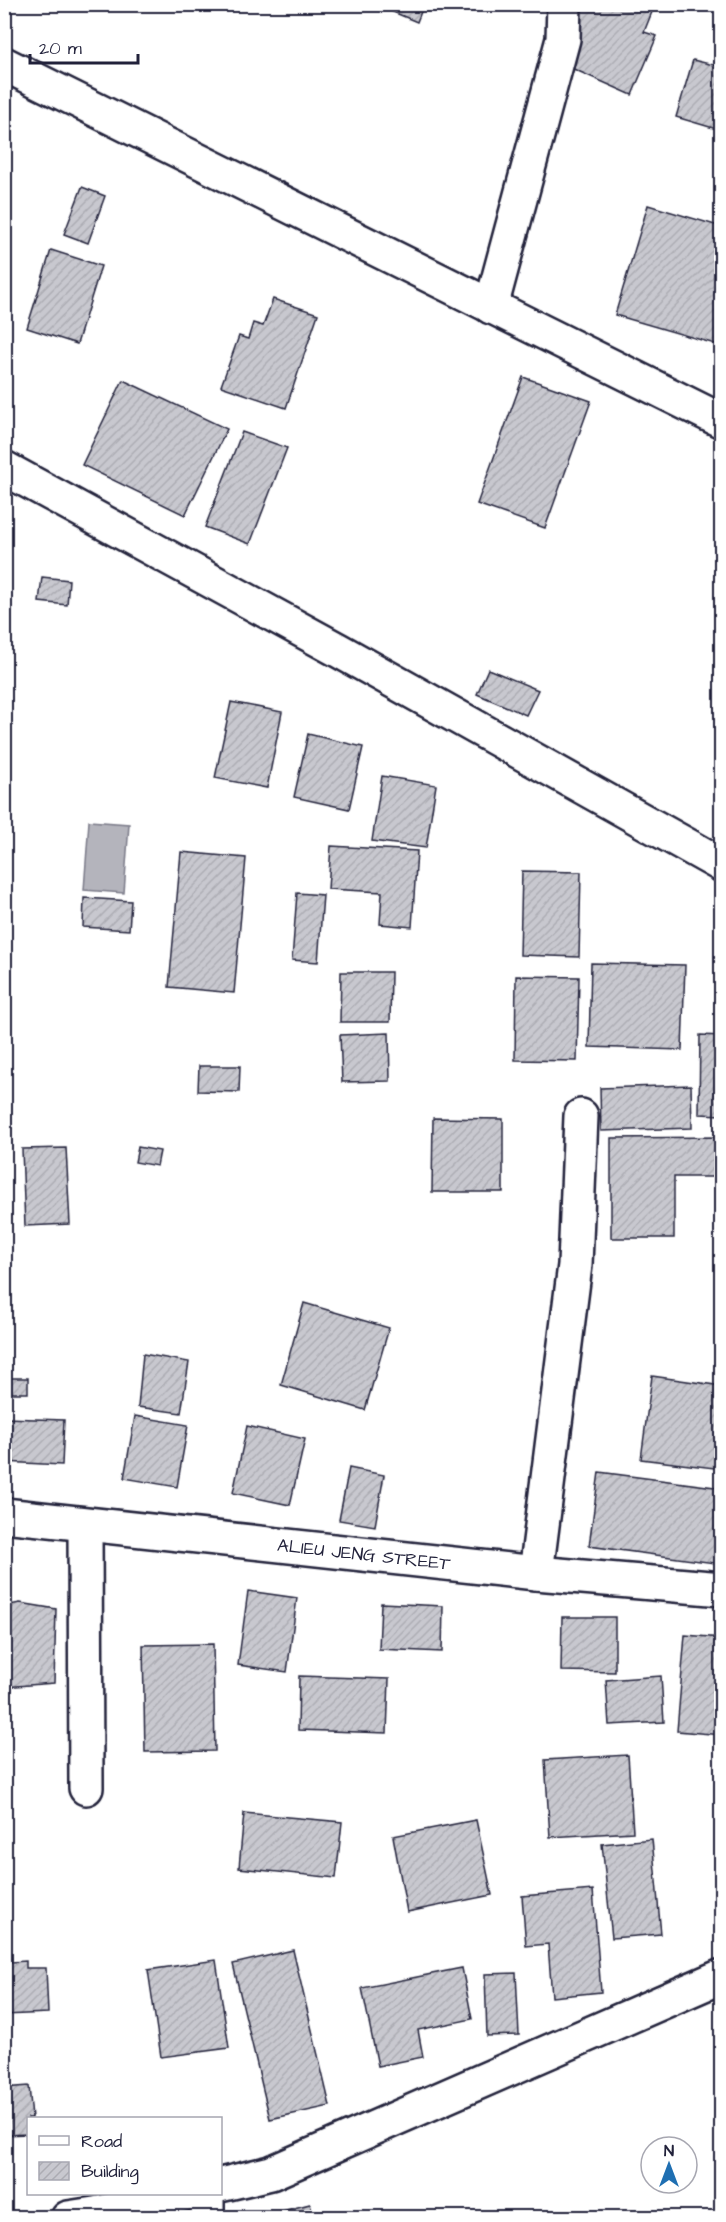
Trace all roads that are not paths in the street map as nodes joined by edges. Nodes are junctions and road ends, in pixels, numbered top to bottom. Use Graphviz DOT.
graph roads {
  1 [pos="564,4"];
  2 [pos="4,64"];
  3 [pos="491,307"];
  4 [pos="722,421"];
  5 [pos="4,468"];
  6 [pos="722,865"];
  7 [pos="581,1116"];
  8 [pos="4,1515"];
  9 [pos="85,1525"];
  10 [pos="536,1573"];
  11 [pos="722,1589"];
  12 [pos="86,1788"];
  13 [pos="722,1976"];
  14 [pos="222,2185"];
  15 [pos="176,2195"];
  16 [pos="207,2195"];
  17 [pos="68,2217"];
  18 [pos="207,2217"];
  1 -- 3 [label="street"];
  2 -- 3 [label="street"];
  3 -- 4 [label="street"];
  5 -- 6 [label="street"];
  7 -- 10 [label="street"];
  8 -- 9 [label="street, ALIEU JENG STREET"];
  9 -- 10 [label="street, ALIEU JENG STREET"];
  9 -- 12 [label="street"];
  10 -- 11 [label="street, ALIEU JENG STREET"];
  13 -- 14 [label="street"];
  15 -- 17 [label="street"];
  16 -- 18 [label="street"];
}
